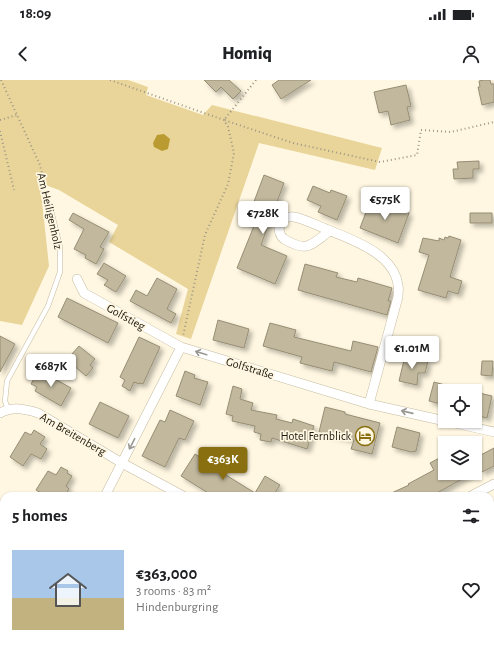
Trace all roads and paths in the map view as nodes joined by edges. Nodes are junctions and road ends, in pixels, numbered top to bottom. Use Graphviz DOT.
graph roads {
  1 [pos="1,80"];
  2 [pos="110,80"];
  3 [pos="256,80"];
  4 [pos="17,115"];
  5 [pos="0,120"];
  6 [pos="224,120"];
  7 [pos="494,122"];
  8 [pos="0,131"];
  9 [pos="14,190"];
  10 [pos="50,206"];
  11 [pos="330,231"];
  12 [pos="77,279"];
  13 [pos="181,347"];
  14 [pos="369,404"];
  15 [pos="4,411"];
  16 [pos="438,419"];
  17 [pos="477,428"];
  18 [pos="494,432"];
  19 [pos="122,463"];
  20 [pos="494,484"];
  21 [pos="107,492"];
  22 [pos="176,492"];
  23 [pos="479,492"];
  1 -- 4 [label="path, Am Heiligenholz"];
  2 -- 6 [label="path"];
  3 -- 6 [label="path"];
  4 -- 5 [label="path"];
  4 -- 10 [label="path, Am Heiligenholz"];
  6 -- 7 [label="path"];
  6 -- 13 [label="path"];
  8 -- 9 [label="path"];
  10 -- 15 [label="lane, Am Heiligenholz"];
  11 -- 11 [label="street"];
  11 -- 14 [label="street"];
  12 -- 13 [label="street, Golfstieg"];
  14 -- 13 [label="street, Golfstraße, one-way"];
  13 -- 19 [label="street, one-way"];
  16 -- 14 [label="street, Golfstraße, one-way"];
  15 -- 19 [label="street, Am Breitenberg"];
  17 -- 18 [label="street, Golfstraße"];
  19 -- 21 [label="street"];
  19 -- 22 [label="street, Am Breitenberg"];
  20 -- 23 [label="street"];
}
